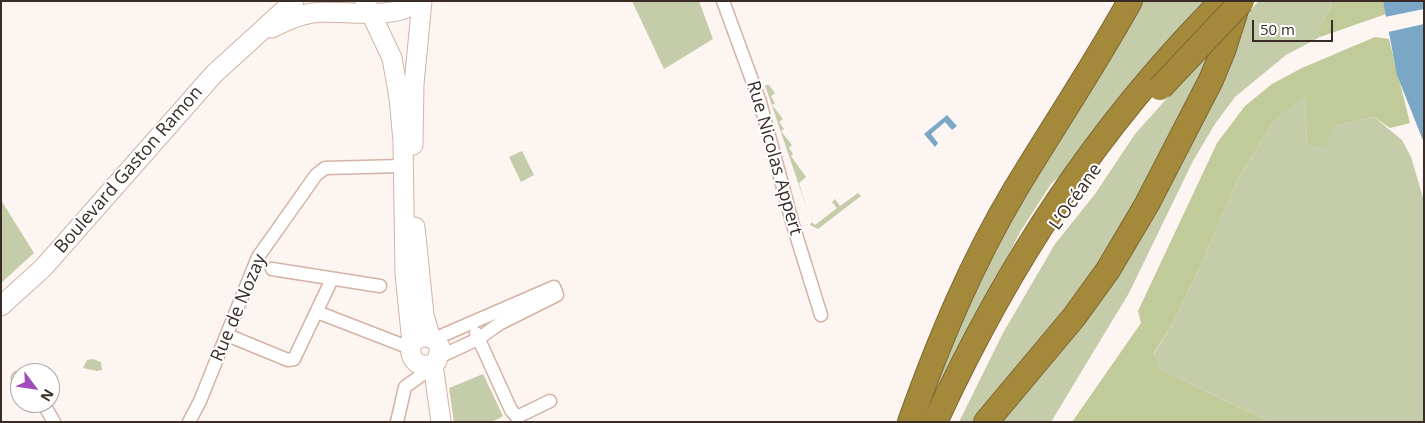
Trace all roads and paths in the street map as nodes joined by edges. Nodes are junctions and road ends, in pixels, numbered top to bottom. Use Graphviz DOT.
graph roads {
  1 [pos="294,1"];
  2 [pos="723,1"];
  3 [pos="1130,1"];
  4 [pos="1222,1"];
  5 [pos="1241,1"];
  6 [pos="414,3"];
  7 [pos="368,7"];
  8 [pos="258,34"];
  9 [pos="1155,83"];
  10 [pos="402,166"];
  11 [pos="413,209"];
  12 [pos="272,269"];
  13 [pos="332,279"];
  14 [pos="380,286"];
  15 [pos="1,306"];
  16 [pos="317,312"];
  17 [pos="821,315"];
  18 [pos="472,324"];
  19 [pos="226,336"];
  20 [pos="478,339"];
  21 [pos="425,353"];
  22 [pos="550,401"];
  23 [pos="397,421"];
  24 [pos="189,422"];
  25 [pos="431,422"];
  26 [pos="441,422"];
  27 [pos="910,422"];
  28 [pos="935,422"];
  29 [pos="951,422"];
  30 [pos="986,422"];
  1 -- 8 [label="main road, Boulevard Gaston Ramon"];
  2 -- 17 [label="street, Rue Nicolas Appert"];
  3 -- 27 [label="highway"];
  4 -- 9 [label="highway, L’Océane"];
  5 -- 9 [label="highway, L’Océane, bridge"];
  5 -- 30 [label="highway"];
  6 -- 7 [label="main road, Boulevard Gaston Ramon"];
  6 -- 11 [label="main road"];
  7 -- 8 [label="main road, Boulevard Gaston Ramon"];
  7 -- 10 [label="main road"];
  8 -- 15 [label="main road, Boulevard Gaston Ramon"];
  9 -- 28 [label="highway, L’Océane"];
  9 -- 29 [label="highway, L’Océane"];
  10 -- 11 [label="main road"];
  10 -- 19 [label="street, Rue de Nozay"];
  10 -- 21 [label="main road"];
  11 -- 21 [label="main road"];
  12 -- 13 [label="street"];
  13 -- 14 [label="street"];
  13 -- 16 [label="street"];
  16 -- 19 [label="street"];
  16 -- 21 [label="street"];
  18 -- 20 [label="street"];
  18 -- 20 [label="street"];
  18 -- 21 [label="street"];
  19 -- 24 [label="street, Rue de Nozay"];
  20 -- 21 [label="street"];
  20 -- 22 [label="street"];
  21 -- 23 [label="street"];
  21 -- 25 [label="main road"];
  21 -- 26 [label="main road"];
}
